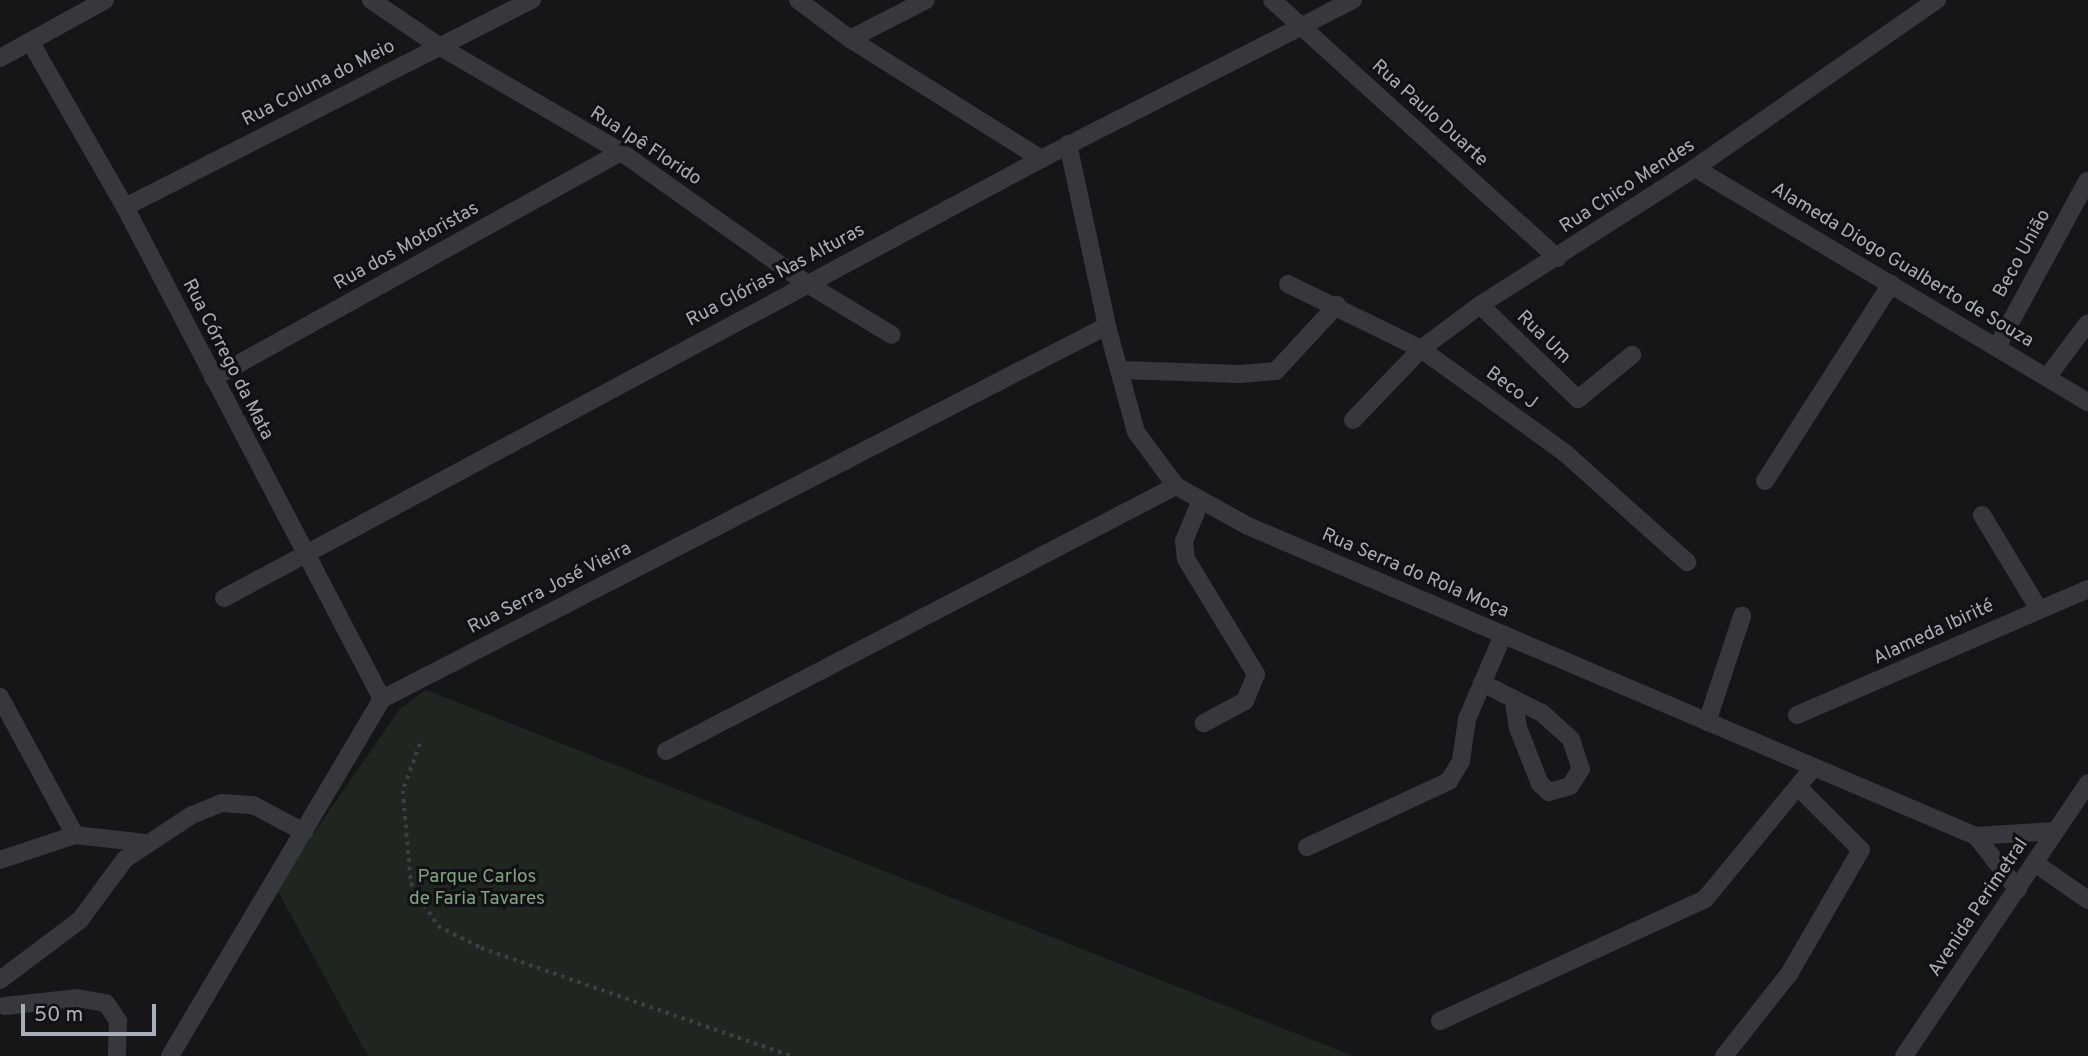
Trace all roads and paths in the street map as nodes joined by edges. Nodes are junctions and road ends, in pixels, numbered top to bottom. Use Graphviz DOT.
graph roads {
  1 [pos="105,0"];
  2 [pos="370,0"];
  3 [pos="533,0"];
  4 [pos="798,0"];
  5 [pos="926,0"];
  6 [pos="1272,0"];
  7 [pos="1353,0"];
  8 [pos="1937,0"];
  9 [pos="1301,27"];
  10 [pos="850,39"];
  11 [pos="31,43"];
  12 [pos="439,46"];
  13 [pos="0,58"];
  14 [pos="1069,144"];
  15 [pos="621,152"];
  16 [pos="1041,159"];
  17 [pos="1695,168"];
  18 [pos="2087,181"];
  19 [pos="125,208"];
  20 [pos="1558,258"];
  21 [pos="806,283"];
  22 [pos="1288,284"];
  23 [pos="1892,284"];
  24 [pos="1337,306"];
  25 [pos="1480,306"];
  26 [pos="2088,323"];
  27 [pos="1107,326"];
  28 [pos="892,335"];
  29 [pos="1997,347"];
  30 [pos="1420,349"];
  31 [pos="1632,355"];
  32 [pos="1121,370"];
  33 [pos="2048,376"];
  34 [pos="214,378"];
  35 [pos="2088,402"];
  36 [pos="1353,420"];
  37 [pos="1765,481"];
  38 [pos="1176,486"];
  39 [pos="1201,500"];
  40 [pos="1982,515"];
  41 [pos="303,553"];
  42 [pos="1687,562"];
  43 [pos="2088,589"];
  44 [pos="224,598"];
  45 [pos="2038,608"];
  46 [pos="1742,616"];
  47 [pos="1503,635"];
  48 [pos="1482,683"];
  49 [pos="0,697"];
  50 [pos="382,699"];
  51 [pos="1514,702"];
  52 [pos="1797,715"];
  53 [pos="1707,722"];
  54 [pos="1204,723"];
  55 [pos="420,744"];
  56 [pos="666,751"];
  57 [pos="1814,767"];
  58 [pos="2088,783"];
  59 [pos="1800,789"];
  60 [pos="2055,831"];
  61 [pos="304,832"];
  62 [pos="75,835"];
  63 [pos="1976,836"];
  64 [pos="146,843"];
  65 [pos="1307,847"];
  66 [pos="0,860"];
  67 [pos="2036,864"];
  68 [pos="2018,890"];
  69 [pos="2088,900"];
  70 [pos="0,980"];
  71 [pos="5,1006"];
  72 [pos="1440,1021"];
  73 [pos="117,1056"];
  74 [pos="170,1056"];
  75 [pos="792,1056"];
  76 [pos="1724,1056"];
  77 [pos="1904,1056"];
  1 -- 11 [label="street"];
  2 -- 12 [label="street, Rua Ipê Florido"];
  3 -- 12 [label="street, Rua Coluna do Meio"];
  4 -- 10 [label="street"];
  5 -- 10 [label="street"];
  6 -- 9 [label="street, Rua Paulo Duarte"];
  7 -- 9 [label="street, Rua Glórias Nas Alturas"];
  8 -- 17 [label="street, Rua Chico Mendes"];
  9 -- 14 [label="street, Rua Glórias Nas Alturas"];
  9 -- 20 [label="street, Rua Paulo Duarte"];
  10 -- 16 [label="street"];
  11 -- 13 [label="street"];
  11 -- 19 [label="street, Rua Córrego da Mata"];
  12 -- 15 [label="street, Rua Ipê Florido"];
  12 -- 19 [label="street, Rua Coluna do Meio"];
  14 -- 16 [label="street, Rua Glórias Nas Alturas"];
  14 -- 27 [label="street, Rua Serra do Rola Moça"];
  15 -- 21 [label="street, Rua Ipê Florido"];
  15 -- 34 [label="street, Rua dos Motoristas"];
  16 -- 21 [label="street, Rua Glórias Nas Alturas"];
  17 -- 20 [label="street, Rua Chico Mendes"];
  17 -- 23 [label="street, Alameda Diogo Gualberto de Souza"];
  18 -- 29 [label="street, Beco União"];
  19 -- 34 [label="street, Rua Córrego da Mata"];
  20 -- 25 [label="street, Rua Chico Mendes"];
  21 -- 28 [label="street, Rua Ipê Florido"];
  21 -- 41 [label="street, Rua Glórias Nas Alturas"];
  22 -- 24 [label="street, Beco J"];
  23 -- 29 [label="street, Alameda Diogo Gualberto de Souza"];
  23 -- 37 [label="street"];
  24 -- 30 [label="street, Beco J"];
  24 -- 32 [label="street"];
  25 -- 30 [label="street, Rua Chico Mendes"];
  25 -- 31 [label="street, Rua Um"];
  26 -- 33 [label="street"];
  27 -- 32 [label="street, Rua Serra do Rola Moça"];
  27 -- 50 [label="street, Rua Serra José Vieira"];
  29 -- 33 [label="street, Alameda Diogo Gualberto de Souza"];
  30 -- 36 [label="street, Rua Chico Mendes"];
  30 -- 42 [label="street, Beco J"];
  32 -- 38 [label="street, Rua Serra do Rola Moça"];
  33 -- 35 [label="street, Alameda Diogo Gualberto de Souza"];
  34 -- 41 [label="street, Rua Córrego da Mata"];
  38 -- 39 [label="street, Rua Serra do Rola Moça"];
  38 -- 56 [label="street"];
  39 -- 47 [label="street, Rua Serra do Rola Moça"];
  39 -- 54 [label="street"];
  40 -- 45 [label="street"];
  41 -- 44 [label="street, Rua Glórias Nas Alturas"];
  41 -- 50 [label="street, Rua Córrego da Mata"];
  43 -- 45 [label="street, Alameda Ibirité"];
  45 -- 52 [label="street, Alameda Ibirité"];
  46 -- 53 [label="street"];
  47 -- 48 [label="street"];
  47 -- 53 [label="street, Rua Serra do Rola Moça"];
  48 -- 51 [label="street"];
  48 -- 65 [label="street"];
  49 -- 62 [label="street"];
  50 -- 61 [label="street"];
  51 -- 51 [label="street"];
  53 -- 57 [label="street, Rua Serra do Rola Moça"];
  55 -- 75 [label="path"];
  57 -- 59 [label="street"];
  57 -- 63 [label="street, Rua Serra do Rola Moça"];
  58 -- 60 [label="street, Avenida Perimetral"];
  59 -- 72 [label="street"];
  59 -- 76 [label="street"];
  60 -- 63 [label="street, Rua Serra do Rola Moça"];
  60 -- 67 [label="street, Avenida Perimetral"];
  61 -- 64 [label="street"];
  61 -- 74 [label="street"];
  62 -- 64 [label="street"];
  62 -- 66 [label="street"];
  63 -- 68 [label="street, Rua Serra do Rola Moça"];
  64 -- 70 [label="street"];
  67 -- 68 [label="street, Avenida Perimetral"];
  67 -- 69 [label="street"];
  68 -- 77 [label="street, Avenida Perimetral"];
  71 -- 73 [label="street"];
}
